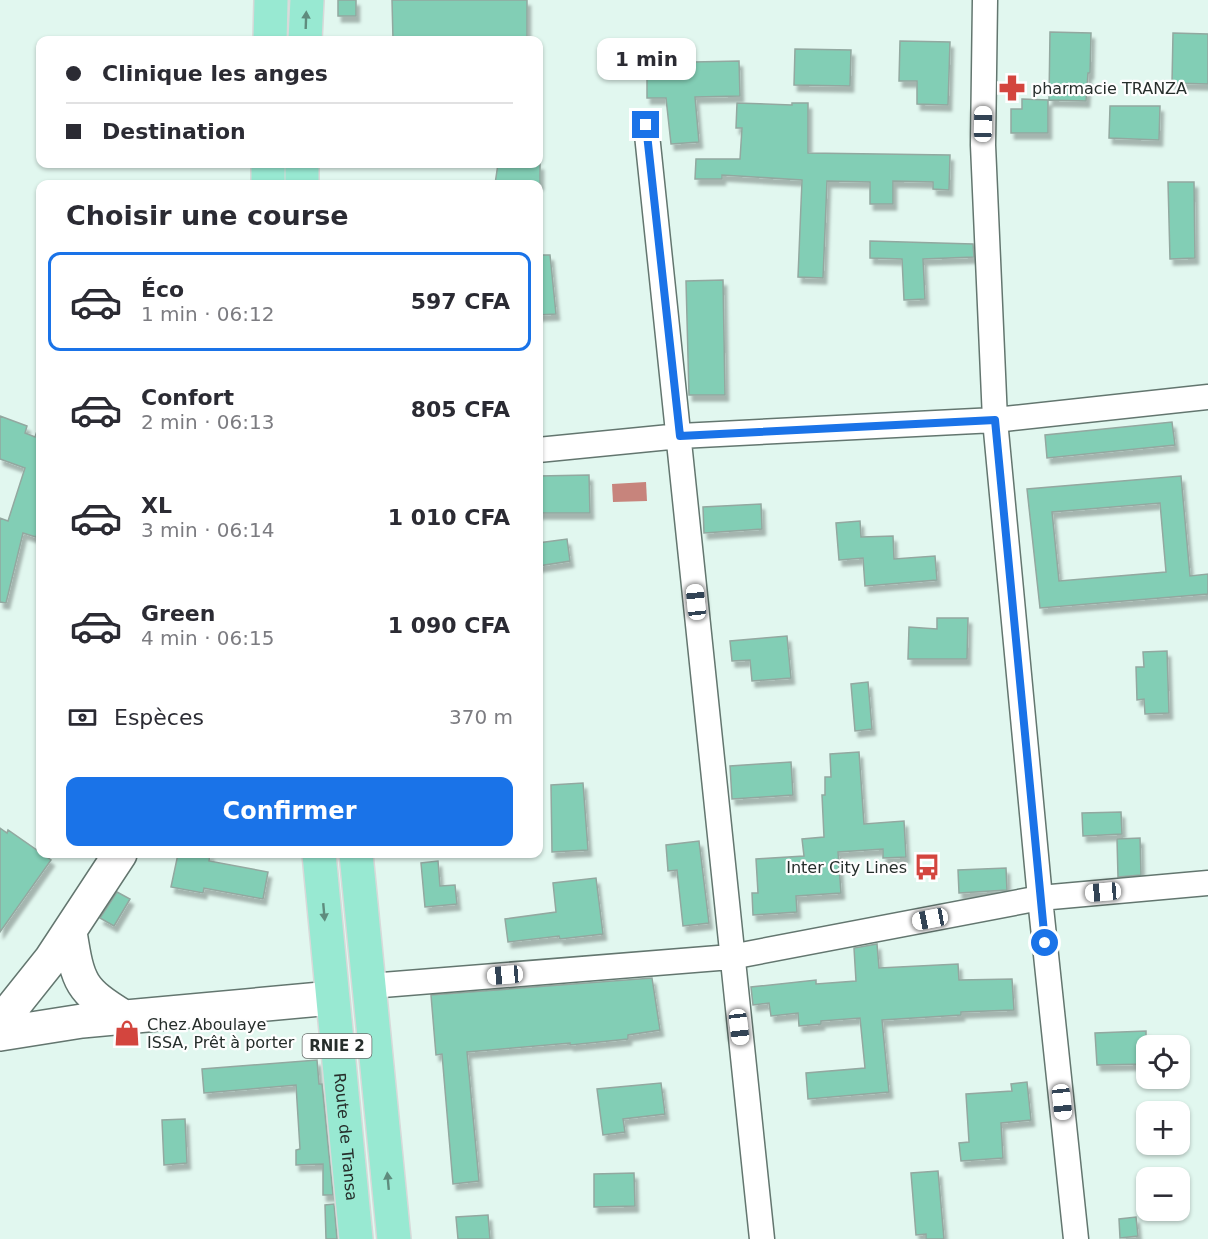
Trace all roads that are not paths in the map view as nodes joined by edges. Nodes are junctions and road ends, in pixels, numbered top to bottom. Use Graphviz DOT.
graph roads {
  1 [pos="271,0"];
  2 [pos="307,0"];
  3 [pos="985,0"];
  4 [pos="270,36"];
  5 [pos="305,36"];
  6 [pos="646,125"];
  7 [pos="1208,397"];
  8 [pos="995,420"];
  9 [pos="680,436"];
  10 [pos="543,450"];
  11 [pos="117,858"];
  12 [pos="318,858"];
  13 [pos="356,858"];
  14 [pos="1208,883"];
  15 [pos="1040,898"];
  16 [pos="70,932"];
  17 [pos="731,957"];
  18 [pos="51,959"];
  19 [pos="370,986"];
  20 [pos="332,998"];
  21 [pos="124,1017"];
  22 [pos="82,1021"];
  23 [pos="0,1023"];
  24 [pos="0,1034"];
  25 [pos="356,1239"];
  26 [pos="394,1239"];
  27 [pos="762,1239"];
  28 [pos="1077,1239"];
  1 -- 4 [label="main road"];
  5 -- 2 [label="main road, one-way"];
  3 -- 8 [label="street"];
  6 -- 9 [label="street"];
  7 -- 8 [label="street"];
  8 -- 9 [label="street"];
  8 -- 15 [label="street"];
  9 -- 10 [label="street"];
  9 -- 17 [label="street"];
  11 -- 16 [label="street"];
  12 -- 20 [label="main road, Route de Transa / RNIE 2, one-way"];
  13 -- 19 [label="main road, RNIE 2"];
  14 -- 15 [label="street"];
  15 -- 17 [label="street"];
  15 -- 28 [label="street"];
  16 -- 18 [label="street"];
  16 -- 21 [label="street"];
  17 -- 19 [label="street"];
  17 -- 27 [label="street"];
  18 -- 22 [label="street"];
  18 -- 23 [label="street"];
  26 -- 19 [label="main road, RNIE 2, one-way"];
  20 -- 21 [label="street"];
  20 -- 25 [label="main road, Route de Transa / RNIE 2"];
  21 -- 22 [label="street"];
  22 -- 24 [label="street"];
}
